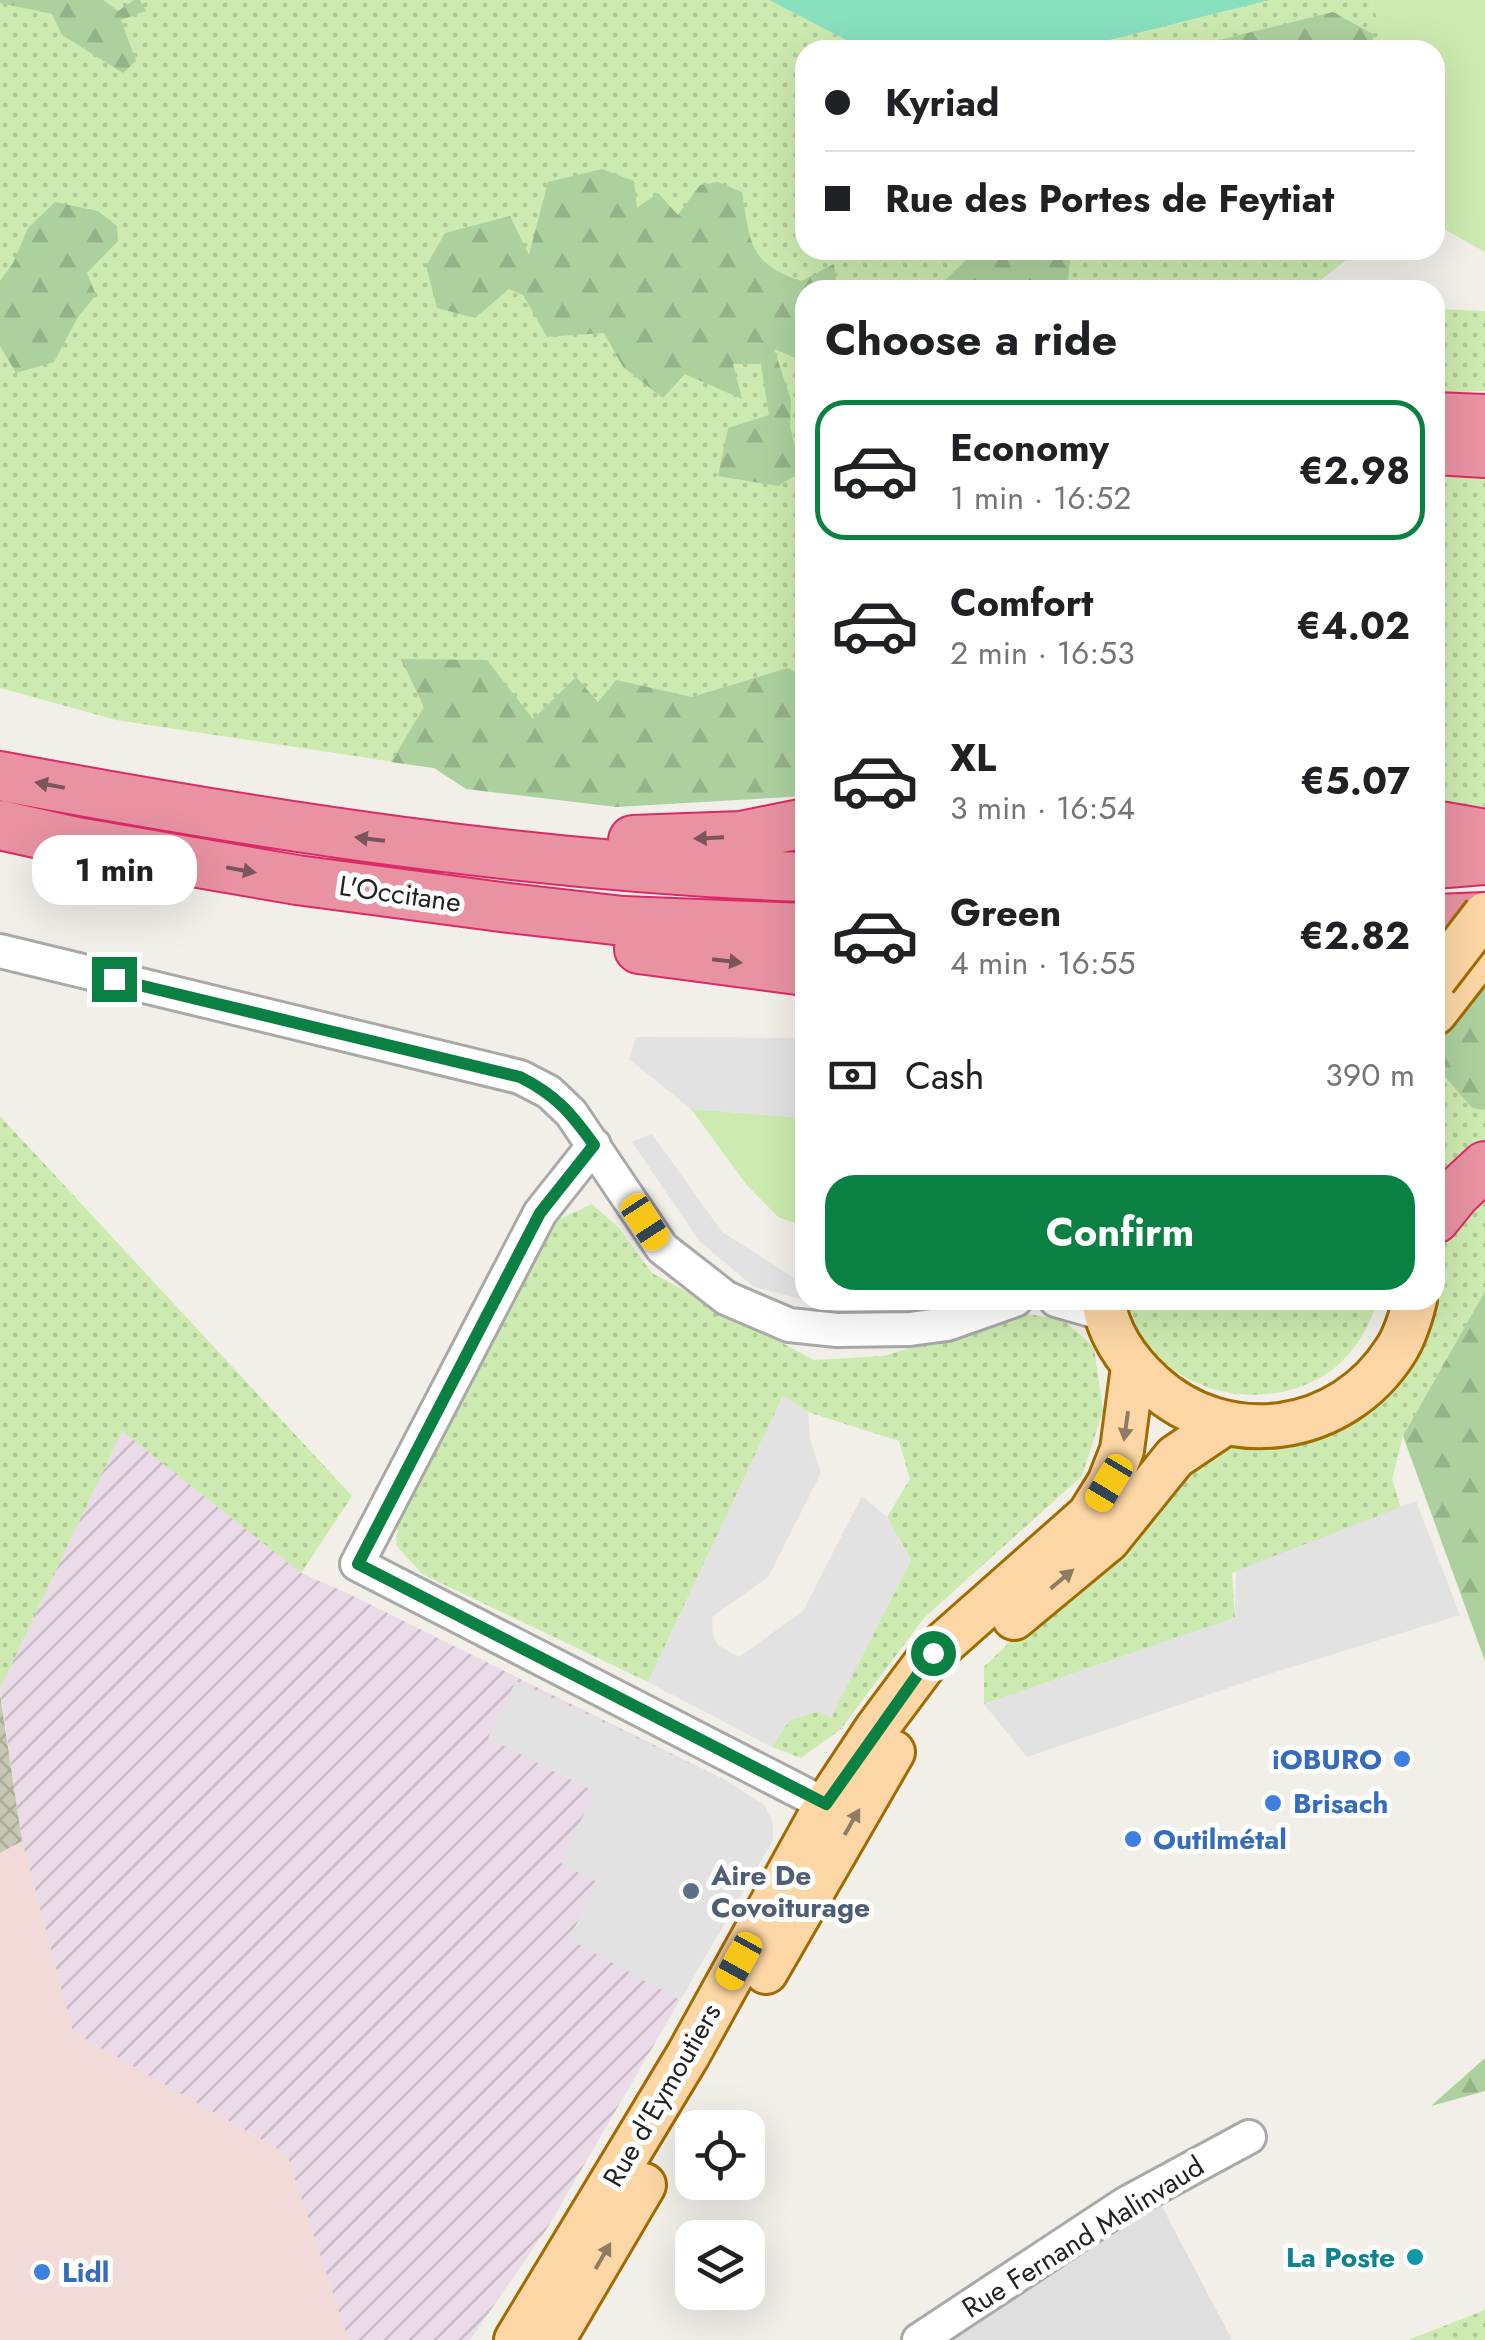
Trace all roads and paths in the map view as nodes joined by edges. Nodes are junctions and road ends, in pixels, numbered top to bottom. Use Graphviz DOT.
graph roads {
  1 [pos="1445,417"];
  2 [pos="1485,419"];
  3 [pos="1445,451"];
  4 [pos="1485,453"];
  5 [pos="0,776"];
  6 [pos="0,825"];
  7 [pos="795,825"];
  8 [pos="1445,826"];
  9 [pos="1485,834"];
  10 [pos="467,852"];
  11 [pos="1485,860"];
  12 [pos="1445,863"];
  13 [pos="795,876"];
  14 [pos="501,908"];
  15 [pos="1485,916"];
  16 [pos="1445,918"];
  17 [pos="795,928"];
  18 [pos="1485,949"];
  19 [pos="0,952"];
  20 [pos="1445,966"];
  21 [pos="795,970"];
  22 [pos="1445,1000"];
  23 [pos="594,1145"];
  24 [pos="1485,1166"];
  25 [pos="1445,1207"];
  26 [pos="946,1310"];
  27 [pos="987,1310"];
  28 [pos="1105,1310"];
  29 [pos="1412,1310"];
  30 [pos="910,1330"];
  31 [pos="1133,1367"];
  32 [pos="1224,1424"];
  33 [pos="826,1804"];
  34 [pos="1249,2137"];
  35 [pos="516,2340"];
  36 [pos="553,2340"];
  37 [pos="919,2340"];
  1 -- 2 [label="highway"];
  3 -- 4 [label="highway"];
  10 -- 5 [label="highway, L'Occitane, one-way"];
  6 -- 14 [label="highway, L'Occitane, one-way"];
  7 -- 10 [label="highway, one-way"];
  8 -- 9 [label="highway"];
  10 -- 13 [label="highway, L'Occitane"];
  11 -- 12 [label="highway"];
  14 -- 17 [label="highway, L'Occitane"];
  14 -- 21 [label="highway, one-way"];
  15 -- 16 [label="highway"];
  15 -- 20 [label="main road, bridge"];
  18 -- 22 [label="main road"];
  19 -- 23 [label="street"];
  23 -- 30 [label="street"];
  23 -- 33 [label="street"];
  24 -- 25 [label="highway"];
  26 -- 30 [label="street"];
  27 -- 30 [label="street"];
  28 -- 31 [label="main road"];
  29 -- 32 [label="main road"];
  31 -- 32 [label="main road"];
  31 -- 33 [label="main road, Rue d'Eymoutiers, one-way"];
  36 -- 32 [label="main road, one-way"];
  33 -- 35 [label="main road, Rue d'Eymoutiers"];
  34 -- 37 [label="street, Rue Fernand Malinvaud"];
}
